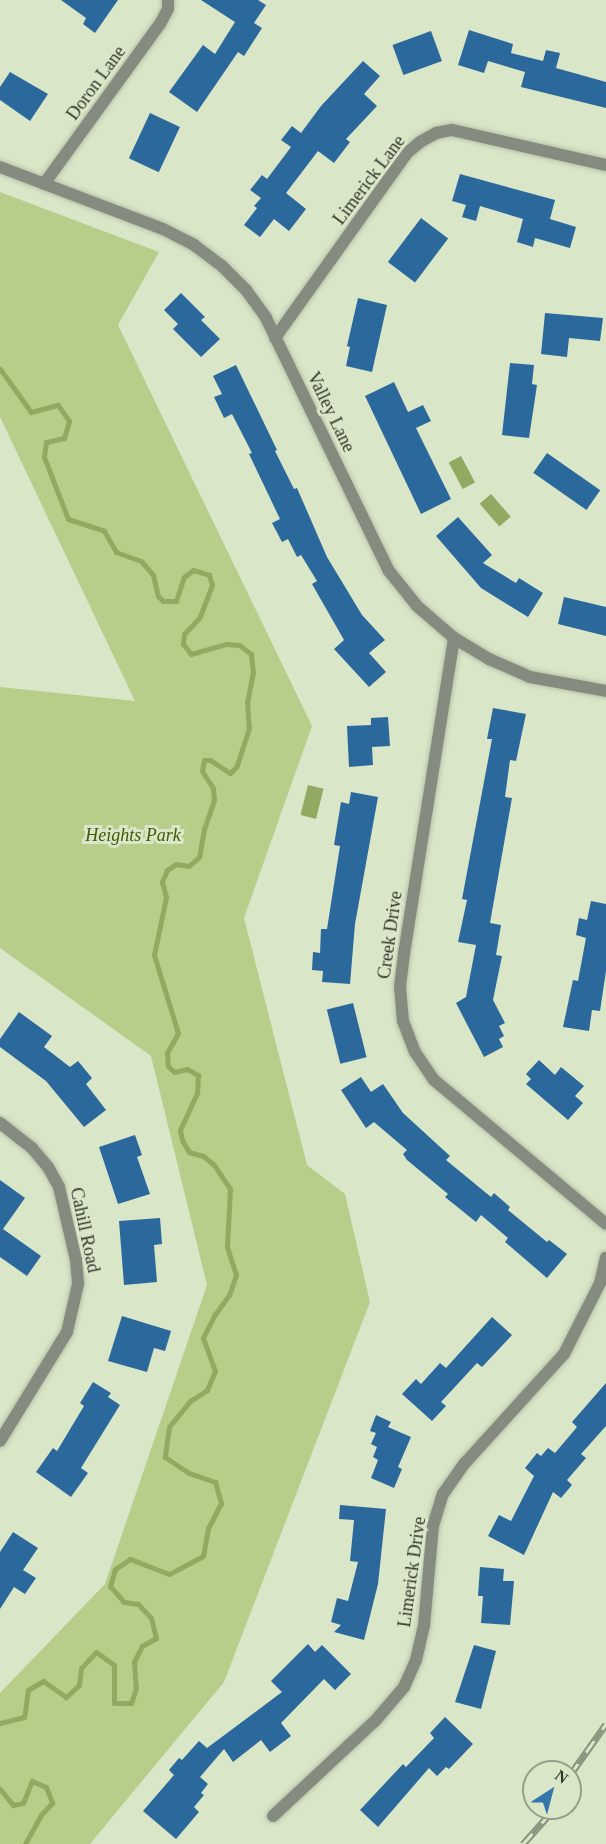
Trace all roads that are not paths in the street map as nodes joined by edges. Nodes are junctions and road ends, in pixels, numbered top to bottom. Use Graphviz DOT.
graph roads {
  1 [pos="168,0"];
  2 [pos="606,165"];
  3 [pos="0,167"];
  4 [pos="44,184"];
  5 [pos="275,338"];
  6 [pos="454,638"];
  7 [pos="606,691"];
  8 [pos="0,1123"];
  9 [pos="606,1224"];
  10 [pos="606,1258"];
  11 [pos="0,1441"];
  12 [pos="273,1816"];
  1 -- 4 [label="street, Doron Lane"];
  2 -- 5 [label="street, Limerick Lane"];
  3 -- 4 [label="street, Valley Lane"];
  4 -- 5 [label="street, Valley Lane"];
  5 -- 6 [label="street, Valley Lane"];
  6 -- 7 [label="street, Valley Lane"];
  6 -- 9 [label="street, Creek Drive"];
  8 -- 11 [label="street, Cahill Road"];
  10 -- 12 [label="street, Limerick Drive"];
}
